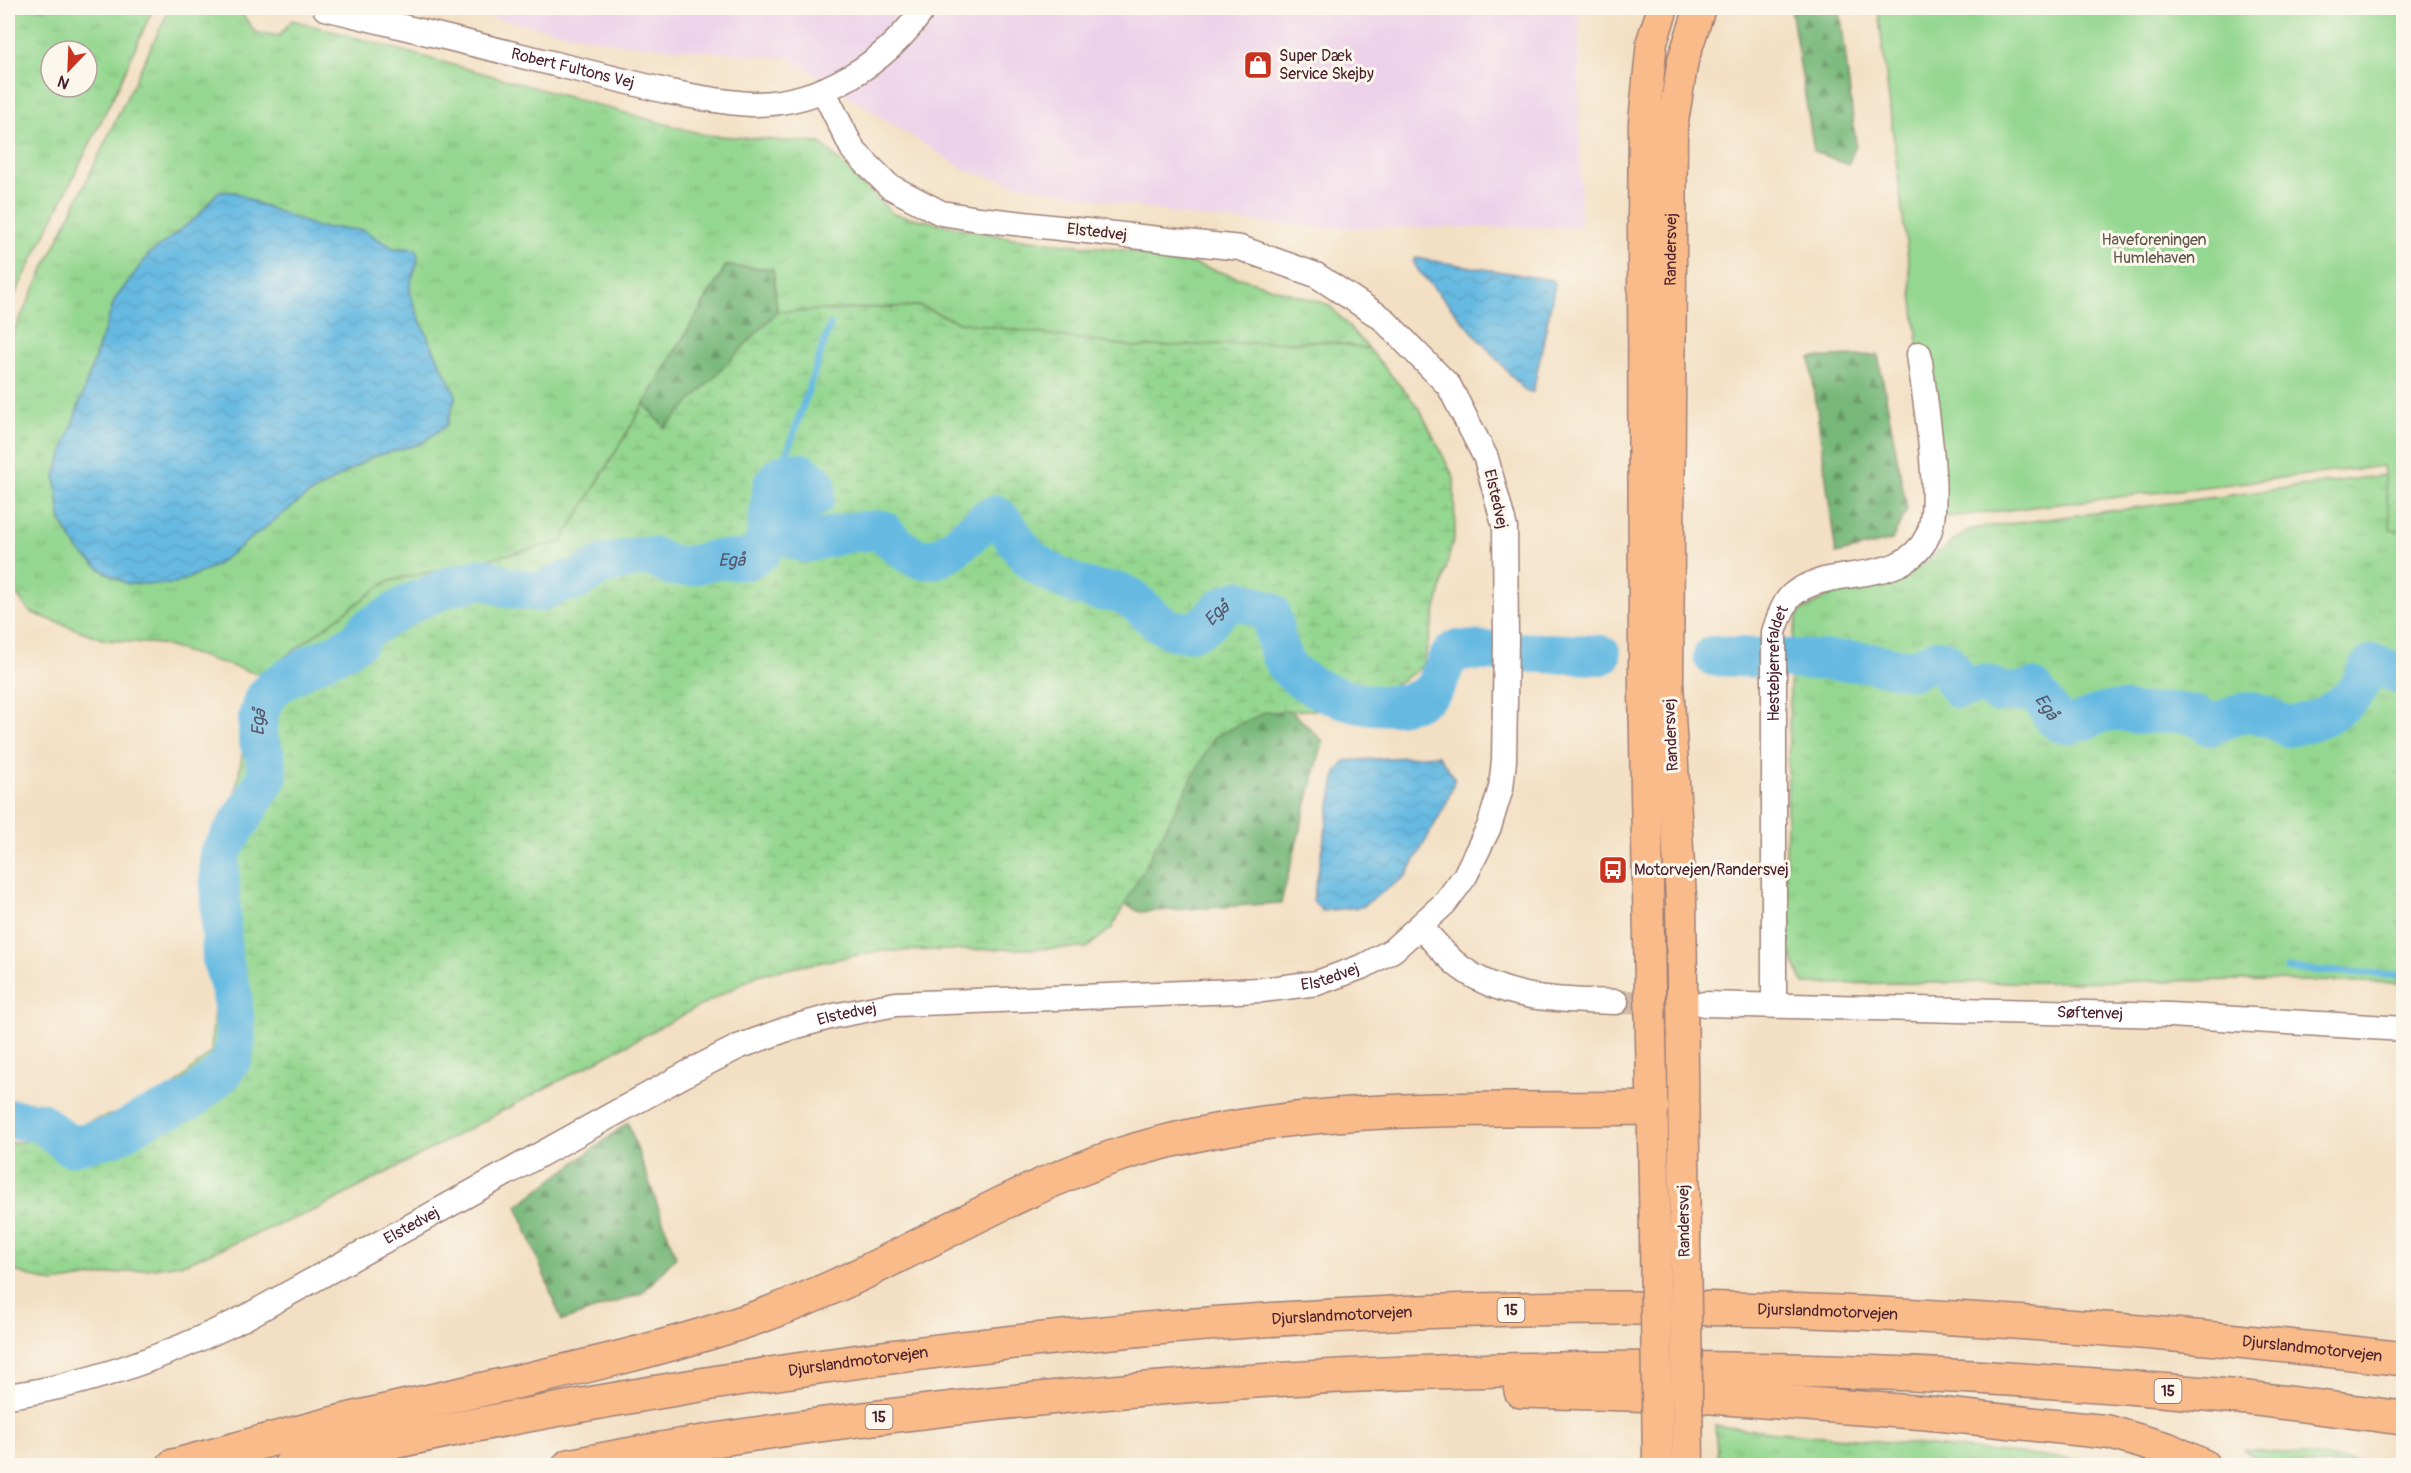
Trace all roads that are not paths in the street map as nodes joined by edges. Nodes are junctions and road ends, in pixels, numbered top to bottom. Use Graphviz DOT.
graph roads {
  1 [pos="325,8"];
  2 [pos="924,8"];
  3 [pos="1663,8"];
  4 [pos="1700,8"];
  5 [pos="823,90"];
  6 [pos="1920,354"];
  7 [pos="1421,927"];
  8 [pos="1616,1002"];
  9 [pos="1704,1004"];
  10 [pos="1774,1005"];
  11 [pos="2403,1029"];
  12 [pos="1667,1108"];
  13 [pos="2403,1359"];
  14 [pos="1192,1384"];
  15 [pos="8,1396"];
  16 [pos="2403,1418"];
  17 [pos="2048,1426"];
  18 [pos="173,1466"];
  19 [pos="290,1466"];
  20 [pos="569,1466"];
  21 [pos="1658,1466"];
  22 [pos="1688,1466"];
  23 [pos="2171,1466"];
  24 [pos="2203,1466"];
  1 -- 5 [label="street, Robert Fultons Vej"];
  2 -- 5 [label="street, Robert Fultons Vej"];
  3 -- 12 [label="main road, Randersvej"];
  4 -- 12 [label="main road, Randersvej"];
  5 -- 7 [label="street, Elstedvej"];
  6 -- 10 [label="street, Hestebjerrefaldet"];
  7 -- 8 [label="street"];
  7 -- 15 [label="street, Elstedvej"];
  9 -- 10 [label="street"];
  10 -- 11 [label="street, Søftenvej"];
  12 -- 18 [label="highway"];
  12 -- 21 [label="main road, Randersvej, bridge"];
  12 -- 22 [label="main road, Randersvej, bridge"];
  13 -- 19 [label="highway, Djurslandmotorvejen / 15"];
  14 -- 16 [label="highway, 15"];
  14 -- 17 [label="highway"];
  14 -- 20 [label="highway, 15"];
  17 -- 23 [label="highway"];
  17 -- 24 [label="highway"];
}
